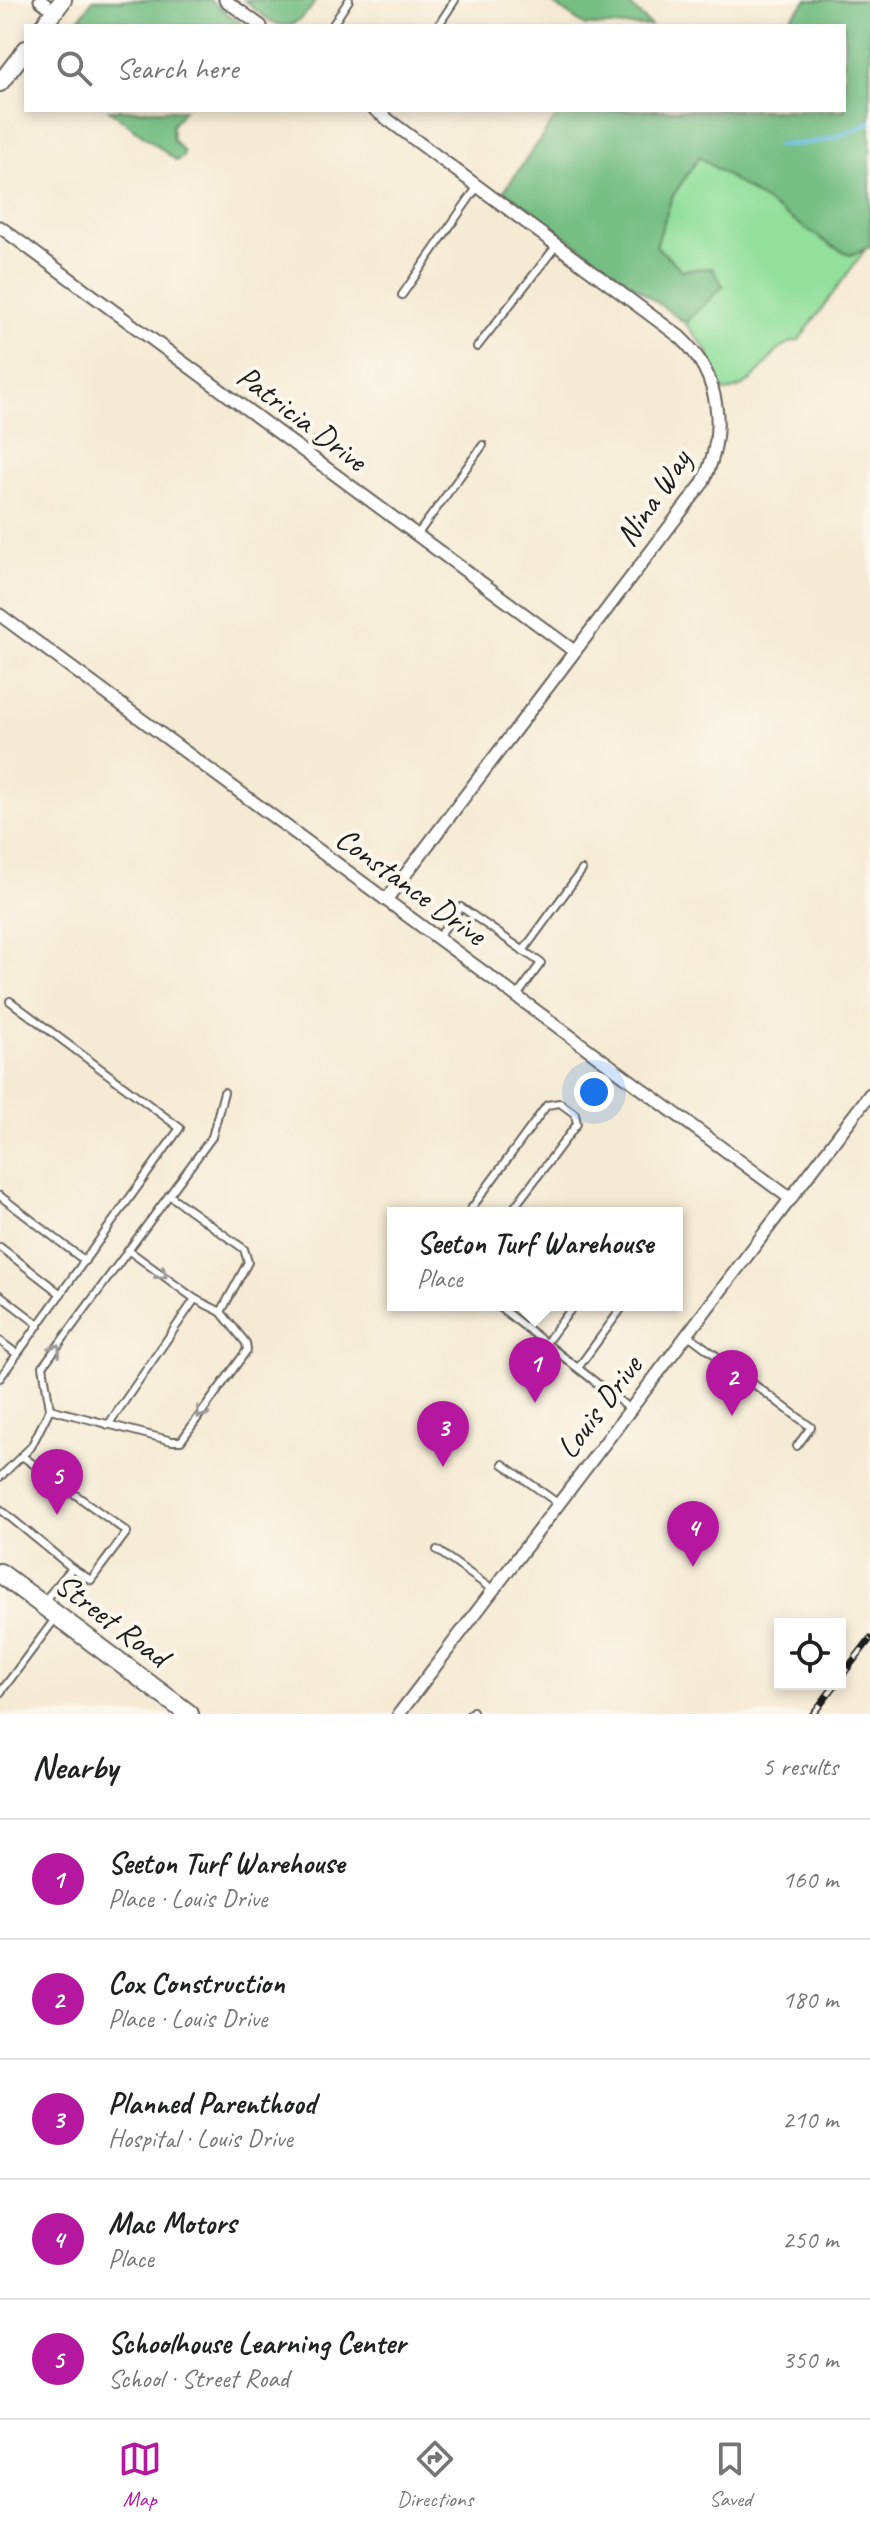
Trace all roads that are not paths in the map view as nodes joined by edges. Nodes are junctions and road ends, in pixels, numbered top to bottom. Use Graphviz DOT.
graph roads {
  1 [pos="40,0"];
  2 [pos="225,0"];
  3 [pos="349,0"];
  4 [pos="455,0"];
  5 [pos="59,6"];
  6 [pos="45,24"];
  7 [pos="258,24"];
  8 [pos="333,24"];
  9 [pos="439,24"];
  10 [pos="24,52"];
  11 [pos="0,83"];
  12 [pos="380,112"];
  13 [pos="478,186"];
  14 [pos="0,227"];
  15 [pos="557,245"];
  16 [pos="402,295"];
  17 [pos="477,347"];
  18 [pos="483,445"];
  19 [pos="417,535"];
  20 [pos="0,615"];
  21 [pos="574,651"];
  22 [pos="582,870"];
  23 [pos="386,900"];
  24 [pos="438,938"];
  25 [pos="523,951"];
  26 [pos="517,996"];
  27 [pos="10,1001"];
  28 [pos="224,1092"];
  29 [pos="870,1094"];
  30 [pos="169,1195"];
  31 [pos="0,1196"];
  32 [pos="791,1199"];
  33 [pos="472,1207"];
  34 [pos="515,1207"];
  35 [pos="0,1247"];
  36 [pos="128,1250"];
  37 [pos="85,1261"];
  38 [pos="61,1294"];
  39 [pos="0,1295"];
  40 [pos="195,1299"];
  41 [pos="505,1311"];
  42 [pos="570,1311"];
  43 [pos="620,1311"];
  44 [pos="221,1312"];
  45 [pos="39,1325"];
  46 [pos="687,1334"];
  47 [pos="0,1341"];
  48 [pos="546,1343"];
  49 [pos="17,1354"];
  50 [pos="578,1368"];
  51 [pos="0,1378"];
  52 [pos="50,1409"];
  53 [pos="630,1409"];
  54 [pos="108,1425"];
  55 [pos="797,1446"];
  56 [pos="22,1456"];
  57 [pos="503,1464"];
  58 [pos="0,1477"];
  59 [pos="559,1504"];
  60 [pos="0,1509"];
  61 [pos="437,1550"];
  62 [pos="72,1568"];
  63 [pos="3,1581"];
  64 [pos="493,1590"];
  65 [pos="41,1604"];
  66 [pos="58,1616"];
  67 [pos="0,1693"];
  68 [pos="189,1714"];
  69 [pos="399,1714"];
  1 -- 5 [label="street"];
  2 -- 7 [label="street"];
  3 -- 8 [label="lane"];
  4 -- 9 [label="lane"];
  5 -- 6 [label="street"];
  10 -- 11 [label="street"];
  12 -- 13 [label="street, Nina Way"];
  13 -- 15 [label="street, Nina Way"];
  13 -- 16 [label="lane"];
  14 -- 19 [label="street, Patricia Drive"];
  15 -- 17 [label="lane"];
  15 -- 21 [label="street, Nina Way"];
  18 -- 19 [label="lane"];
  19 -- 21 [label="street, Patricia Drive"];
  20 -- 23 [label="street, Constance Drive"];
  21 -- 23 [label="street, Nina Way"];
  22 -- 25 [label="lane"];
  23 -- 24 [label="street, Constance Drive"];
  24 -- 25 [label="lane"];
  24 -- 26 [label="street, Constance Drive"];
  25 -- 26 [label="lane"];
  26 -- 32 [label="street, Constance Drive"];
  27 -- 37 [label="lane"];
  28 -- 30 [label="lane"];
  29 -- 32 [label="street, Louis Drive"];
  30 -- 36 [label="lane"];
  30 -- 44 [label="lane"];
  31 -- 37 [label="lane"];
  32 -- 46 [label="street, Louis Drive"];
  33 -- 34 [label="lane"];
  35 -- 38 [label="lane"];
  36 -- 40 [label="lane, one-way"];
  52 -- 36 [label="lane, one-way"];
  37 -- 38 [label="lane"];
  38 -- 45 [label="lane"];
  39 -- 45 [label="lane"];
  40 -- 44 [label="lane"];
  40 -- 54 [label="lane"];
  41 -- 48 [label="lane"];
  42 -- 48 [label="lane"];
  43 -- 50 [label="lane"];
  44 -- 54 [label="lane, one-way"];
  45 -- 49 [label="lane"];
  46 -- 53 [label="street, Louis Drive"];
  46 -- 55 [label="lane"];
  47 -- 49 [label="lane"];
  48 -- 50 [label="lane"];
  49 -- 51 [label="lane"];
  50 -- 53 [label="lane"];
  52 -- 54 [label="lane"];
  52 -- 56 [label="lane"];
  53 -- 59 [label="street, Louis Drive"];
  56 -- 58 [label="lane"];
  56 -- 62 [label="lane"];
  57 -- 59 [label="lane"];
  59 -- 64 [label="street, Louis Drive"];
  60 -- 62 [label="lane"];
  61 -- 64 [label="lane"];
  62 -- 65 [label="lane"];
  63 -- 65 [label="main road, Street Road"];
  64 -- 69 [label="street, Louis Drive"];
  65 -- 66 [label="main road, Street Road"];
  66 -- 67 [label="lane"];
  66 -- 68 [label="main road, Street Road"];
}
